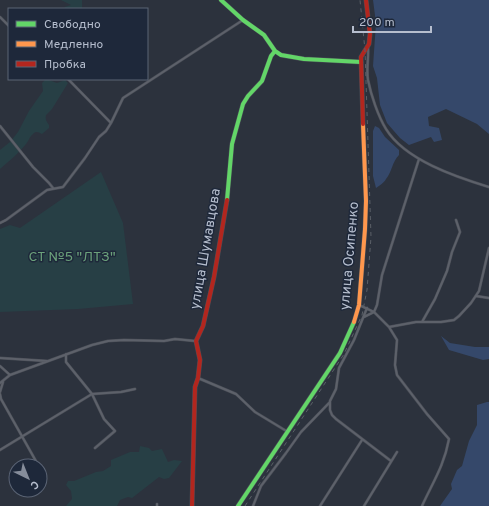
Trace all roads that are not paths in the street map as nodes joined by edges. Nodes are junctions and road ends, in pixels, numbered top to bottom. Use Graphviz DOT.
graph roads {
  1 [pos="221,0"];
  2 [pos="366,0"];
  3 [pos="0,17"];
  4 [pos="243,20"];
  5 [pos="8,25"];
  6 [pos="368,47"];
  7 [pos="275,51"];
  8 [pos="361,62"];
  9 [pos="69,80"];
  10 [pos="111,123"];
  11 [pos="0,126"];
  12 [pos="418,159"];
  13 [pos="489,187"];
  14 [pos="52,188"];
  15 [pos="456,220"];
  16 [pos="0,222"];
  17 [pos="489,248"];
  18 [pos="476,296"];
  19 [pos="489,298"];
  20 [pos="359,305"];
  21 [pos="367,308"];
  22 [pos="374,312"];
  23 [pos="363,318"];
  24 [pos="422,322"];
  25 [pos="389,327"];
  26 [pos="196,342"];
  27 [pos="66,354"];
  28 [pos="0,358"];
  29 [pos="48,361"];
  30 [pos="0,366"];
  31 [pos="10,375"];
  32 [pos="198,378"];
  33 [pos="1,382"];
  34 [pos="134,389"];
  35 [pos="0,393"];
  36 [pos="92,394"];
  37 [pos="330,401"];
  38 [pos="288,432"];
  39 [pos="22,436"];
  40 [pos="362,440"];
  41 [pos="95,448"];
  42 [pos="0,450"];
  43 [pos="397,452"];
  44 [pos="33,458"];
  45 [pos="391,461"];
  46 [pos="192,506"];
  47 [pos="238,506"];
  48 [pos="252,506"];
  49 [pos="320,506"];
  50 [pos="364,506"];
  51 [pos="422,506"];
  1 -- 4 [label="street"];
  2 -- 6 [label="street, улица Осипенко"];
  3 -- 5 [label="street"];
  4 -- 7 [label="street"];
  4 -- 10 [label="street"];
  6 -- 8 [label="street, улица Осипенко"];
  6 -- 12 [label="street"];
  7 -- 8 [label="street"];
  7 -- 26 [label="street, улица Шумавцова"];
  8 -- 20 [label="street, улица Осипенко"];
  9 -- 10 [label="street"];
  10 -- 14 [label="street"];
  11 -- 14 [label="street"];
  12 -- 13 [label="street"];
  12 -- 22 [label="street, улица Осипенко"];
  14 -- 16 [label="street"];
  15 -- 24 [label="street"];
  17 -- 18 [label="street"];
  18 -- 19 [label="street"];
  18 -- 24 [label="street"];
  20 -- 21 [label="street"];
  20 -- 38 [label="street, улица Осипенко"];
  21 -- 22 [label="street"];
  21 -- 23 [label="street"];
  22 -- 23 [label="street, улица Осипенко"];
  22 -- 25 [label="street"];
  23 -- 37 [label="street"];
  24 -- 25 [label="street"];
  25 -- 51 [label="street"];
  26 -- 27 [label="street"];
  26 -- 32 [label="street"];
  27 -- 29 [label="street"];
  27 -- 36 [label="street"];
  28 -- 29 [label="street"];
  29 -- 31 [label="street"];
  30 -- 31 [label="street"];
  31 -- 33 [label="street"];
  32 -- 38 [label="street"];
  32 -- 46 [label="street"];
  33 -- 35 [label="street"];
  34 -- 36 [label="street"];
  35 -- 39 [label="street"];
  36 -- 39 [label="street"];
  36 -- 41 [label="street"];
  37 -- 40 [label="street"];
  37 -- 48 [label="street"];
  38 -- 47 [label="street, улица Осипенко"];
  39 -- 42 [label="street"];
  39 -- 44 [label="street"];
  40 -- 45 [label="street"];
  40 -- 49 [label="street"];
  43 -- 45 [label="street"];
  45 -- 50 [label="street"];
}
